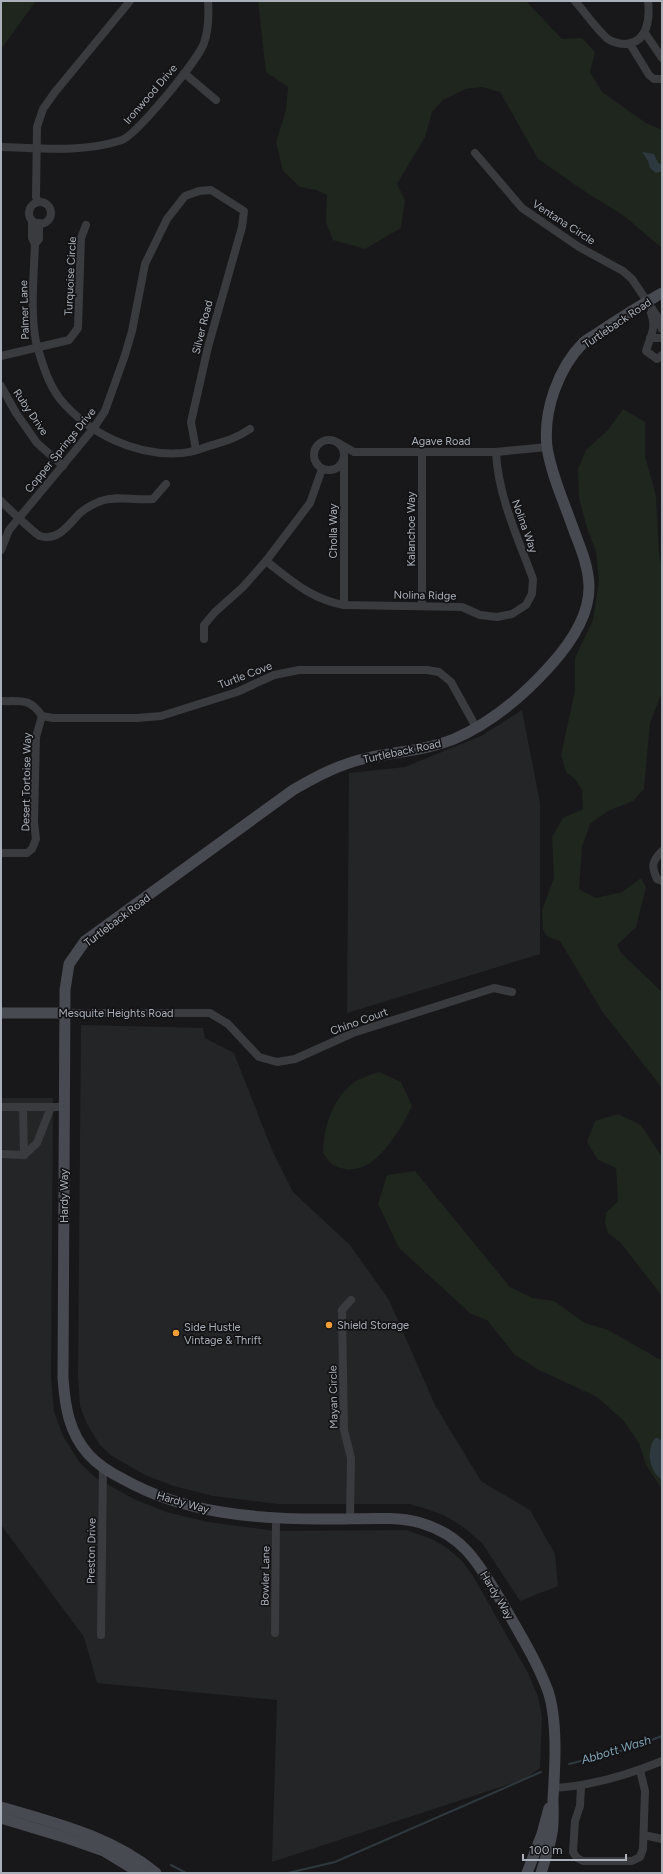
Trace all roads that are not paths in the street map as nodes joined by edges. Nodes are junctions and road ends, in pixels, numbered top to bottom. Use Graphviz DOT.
graph roads {
  1 [pos="130,1"];
  2 [pos="208,1"];
  3 [pos="575,1"];
  4 [pos="648,1"];
  5 [pos="644,33"];
  6 [pos="630,44"];
  7 [pos="662,58"];
  8 [pos="184,72"];
  9 [pos="662,79"];
  10 [pos="216,100"];
  11 [pos="1,147"];
  12 [pos="36,148"];
  13 [pos="475,154"];
  14 [pos="38,202"];
  15 [pos="244,211"];
  16 [pos="35,222"];
  17 [pos="86,225"];
  18 [pos="662,293"];
  19 [pos="646,302"];
  20 [pos="662,329"];
  21 [pos="650,338"];
  22 [pos="662,338"];
  23 [pos="37,348"];
  24 [pos="1,356"];
  25 [pos="660,358"];
  26 [pos="1,386"];
  27 [pos="93,429"];
  28 [pos="250,429"];
  29 [pos="338,443"];
  30 [pos="547,446"];
  31 [pos="196,450"];
  32 [pos="422,452"];
  33 [pos="496,452"];
  34 [pos="344,457"];
  35 [pos="63,466"];
  36 [pos="322,469"];
  37 [pos="166,484"];
  38 [pos="1,501"];
  39 [pos="20,518"];
  40 [pos="1,550"];
  41 [pos="266,561"];
  42 [pos="344,605"];
  43 [pos="526,605"];
  44 [pos="422,606"];
  45 [pos="204,639"];
  46 [pos="1,701"];
  47 [pos="42,716"];
  48 [pos="476,727"];
  49 [pos="662,851"];
  50 [pos="1,852"];
  51 [pos="662,881"];
  52 [pos="512,992"];
  53 [pos="1,1013"];
  54 [pos="65,1013"];
  55 [pos="228,1024"];
  56 [pos="1,1107"];
  57 [pos="23,1107"];
  58 [pos="50,1107"];
  59 [pos="64,1107"];
  60 [pos="1,1154"];
  61 [pos="24,1155"];
  62 [pos="351,1300"];
  63 [pos="103,1468"];
  64 [pos="276,1519"];
  65 [pos="350,1520"];
  66 [pos="275,1633"];
  67 [pos="101,1635"];
  68 [pos="662,1761"];
  69 [pos="640,1770"];
  70 [pos="581,1787"];
  71 [pos="554,1788"];
  72 [pos="1,1807"];
  73 [pos="1,1818"];
  74 [pos="644,1835"];
  75 [pos="662,1839"];
  76 [pos="140,1873"];
  77 [pos="156,1873"];
  78 [pos="527,1873"];
  79 [pos="541,1873"];
  1 -- 12 [label="street"];
  2 -- 8 [label="street, Ironwood Drive"];
  3 -- 6 [label="street"];
  4 -- 5 [label="street"];
  5 -- 6 [label="street"];
  5 -- 7 [label="street"];
  6 -- 9 [label="street"];
  8 -- 10 [label="street"];
  8 -- 12 [label="street, Ironwood Drive"];
  11 -- 12 [label="street, Ironwood Drive"];
  12 -- 14 [label="street"];
  13 -- 19 [label="street, Ventana Circle"];
  14 -- 16 [label="street, Palmer Lane"];
  14 -- 16 [label="street, Palmer Lane"];
  15 -- 27 [label="street, Copper Springs Drive"];
  15 -- 31 [label="street, Silver Road"];
  16 -- 23 [label="street, Palmer Lane"];
  17 -- 23 [label="street, Turquoise Circle"];
  18 -- 19 [label="main road, Turtleback Road"];
  19 -- 20 [label="street"];
  19 -- 21 [label="street"];
  19 -- 30 [label="main road, Turtleback Road"];
  21 -- 22 [label="street"];
  21 -- 25 [label="street"];
  23 -- 24 [label="street, Turquoise Circle"];
  23 -- 27 [label="street, Palmer Lane"];
  26 -- 35 [label="street, Ruby Drive"];
  27 -- 31 [label="street, Palmer Lane"];
  27 -- 35 [label="street, Copper Springs Drive"];
  28 -- 31 [label="street, Palmer Lane"];
  29 -- 32 [label="street, Agave Road"];
  29 -- 34 [label="street"];
  29 -- 36 [label="street"];
  30 -- 33 [label="street, Agave Road"];
  30 -- 48 [label="main road, Turtleback Road"];
  32 -- 33 [label="street, Agave Road"];
  32 -- 44 [label="street, Kalanchoe Way"];
  33 -- 43 [label="street, Nolina Way"];
  34 -- 36 [label="street"];
  34 -- 42 [label="street, Cholla Way"];
  35 -- 39 [label="street, Copper Springs Drive"];
  36 -- 41 [label="street"];
  37 -- 39 [label="street"];
  38 -- 39 [label="street"];
  39 -- 40 [label="street, Copper Springs Drive"];
  41 -- 42 [label="street, Nolina Ridge"];
  41 -- 45 [label="street"];
  42 -- 44 [label="street, Nolina Ridge"];
  43 -- 44 [label="street, Nolina Ridge"];
  46 -- 47 [label="street"];
  47 -- 48 [label="street, Turtle Cove"];
  47 -- 50 [label="street, Desert Tortoise Way"];
  48 -- 54 [label="main road, Turtleback Road"];
  49 -- 51 [label="street"];
  52 -- 55 [label="street, Chino Court"];
  53 -- 54 [label="main road, Mesquite Heights Road"];
  54 -- 55 [label="street, Mesquite Heights Road"];
  54 -- 59 [label="main road, Hardy Way"];
  56 -- 57 [label="street"];
  57 -- 58 [label="street"];
  57 -- 61 [label="street"];
  58 -- 59 [label="street"];
  58 -- 61 [label="street"];
  59 -- 63 [label="main road, Hardy Way"];
  60 -- 61 [label="street"];
  62 -- 65 [label="street, Mayan Circle"];
  63 -- 64 [label="main road, Hardy Way"];
  63 -- 67 [label="street, Preston Drive"];
  64 -- 65 [label="main road, Hardy Way"];
  64 -- 66 [label="street, Bowler Lane"];
  65 -- 71 [label="main road, Hardy Way"];
  68 -- 69 [label="street"];
  69 -- 70 [label="street"];
  69 -- 74 [label="street"];
  70 -- 71 [label="street"];
  70 -- 74 [label="street"];
  71 -- 78 [label="main road, Hardy Way"];
  71 -- 79 [label="main road, Hardy Way"];
  72 -- 77 [label="main road"];
  73 -- 76 [label="main road"];
  74 -- 75 [label="street"];
}
